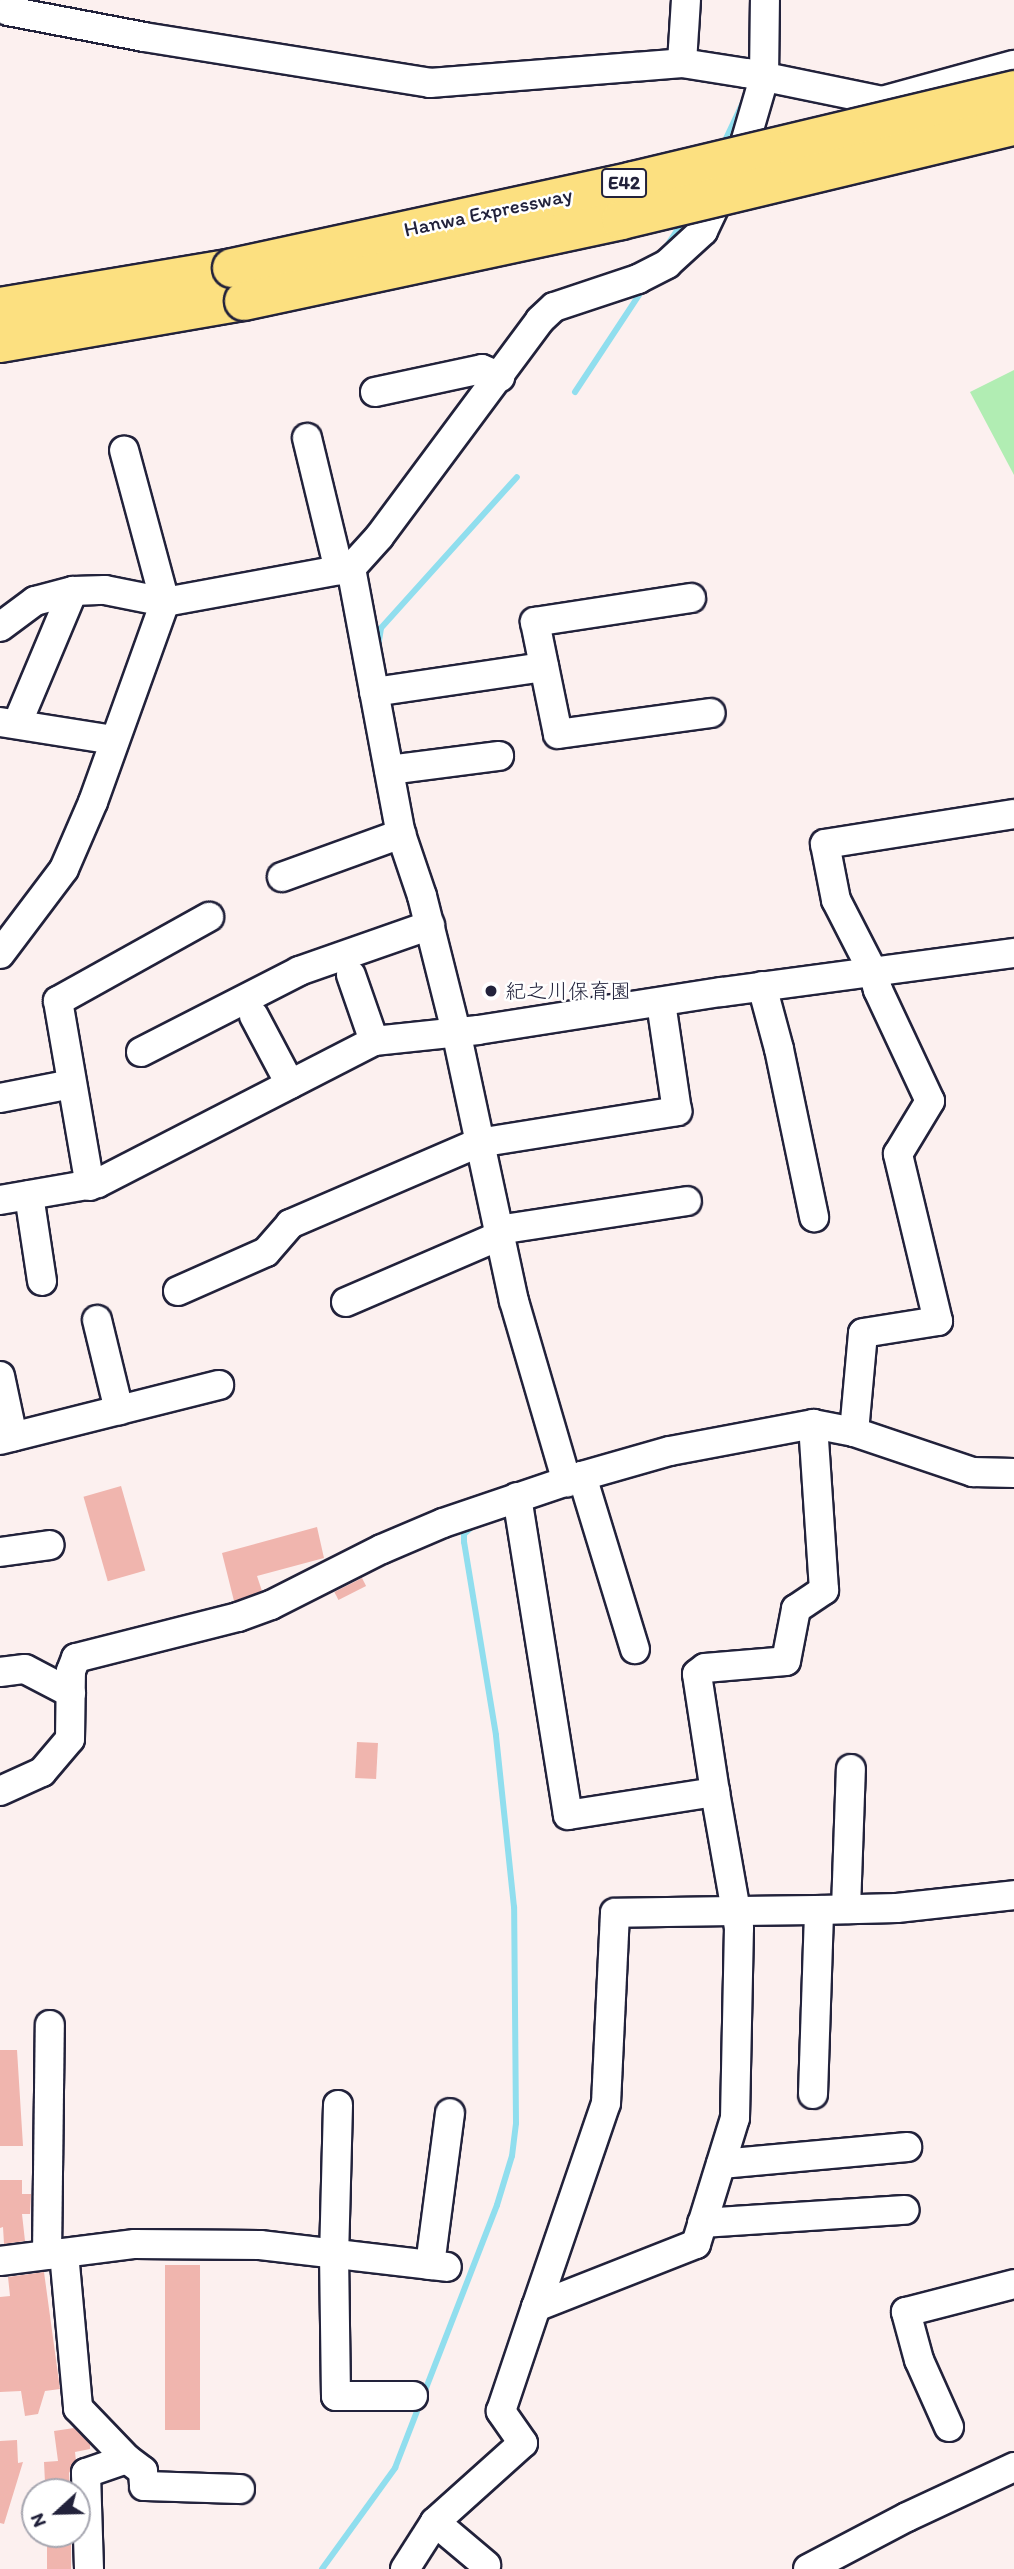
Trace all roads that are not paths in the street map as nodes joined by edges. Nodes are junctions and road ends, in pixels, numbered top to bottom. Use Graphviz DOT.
graph roads {
  1 [pos="686,0"];
  2 [pos="765,0"];
  3 [pos="8,11"];
  4 [pos="682,63"];
  5 [pos="1014,65"];
  6 [pos="756,75"];
  7 [pos="1014,90"];
  8 [pos="1014,125"];
  9 [pos="238,284"];
  10 [pos="0,307"];
  11 [pos="0,343"];
  12 [pos="500,377"];
  13 [pos="375,391"];
  14 [pos="307,438"];
  15 [pos="124,450"];
  16 [pos="345,569"];
  17 [pos="73,591"];
  18 [pos="691,598"];
  19 [pos="165,602"];
  20 [pos="0,627"];
  21 [pos="544,667"];
  22 [pos="380,691"];
  23 [pos="711,713"];
  24 [pos="9,723"];
  25 [pos="114,740"];
  26 [pos="499,756"];
  27 [pos="395,769"];
  28 [pos="1014,814"];
  29 [pos="401,834"];
  30 [pos="282,877"];
  31 [pos="209,917"];
  32 [pos="430,925"];
  33 [pos="1014,953"];
  34 [pos="0,954"];
  35 [pos="873,972"];
  36 [pos="351,975"];
  37 [pos="762,986"];
  38 [pos="661,1002"];
  39 [pos="254,1016"];
  40 [pos="456,1031"];
  41 [pos="374,1041"];
  42 [pos="141,1052"];
  43 [pos="72,1084"];
  44 [pos="290,1084"];
  45 [pos="0,1098"];
  46 [pos="487,1141"];
  47 [pos="90,1186"];
  48 [pos="29,1195"];
  49 [pos="0,1200"];
  50 [pos="687,1201"];
  51 [pos="814,1217"];
  52 [pos="504,1230"];
  53 [pos="42,1281"];
  54 [pos="178,1291"];
  55 [pos="346,1302"];
  56 [pos="96,1320"];
  57 [pos="0,1376"];
  58 [pos="219,1385"];
  59 [pos="119,1410"];
  60 [pos="813,1424"];
  61 [pos="854,1432"];
  62 [pos="6,1438"];
  63 [pos="1014,1473"];
  64 [pos="574,1479"];
  65 [pos="519,1506"];
  66 [pos="50,1545"];
  67 [pos="0,1552"];
  68 [pos="635,1649"];
  69 [pos="0,1672"];
  70 [pos="71,1693"];
  71 [pos="851,1769"];
  72 [pos="0,1791"];
  73 [pos="715,1792"];
  74 [pos="1014,1895"];
  75 [pos="833,1909"];
  76 [pos="736,1911"];
  77 [pos="50,2025"];
  78 [pos="813,2094"];
  79 [pos="338,2105"];
  80 [pos="450,2113"];
  81 [pos="907,2147"];
  82 [pos="720,2164"];
  83 [pos="905,2210"];
  84 [pos="702,2223"];
  85 [pos="334,2253"];
  86 [pos="55,2254"];
  87 [pos="0,2261"];
  88 [pos="1014,2284"];
  89 [pos="536,2307"];
  90 [pos="414,2396"];
  91 [pos="948,2427"];
  92 [pos="127,2459"];
  93 [pos="1014,2467"];
  94 [pos="240,2489"];
  95 [pos="435,2522"];
  96 [pos="486,2565"];
  97 [pos="89,2569"];
  98 [pos="405,2569"];
  99 [pos="808,2569"];
  1 -- 4 [label="street"];
  2 -- 6 [label="street"];
  3 -- 4 [label="street"];
  4 -- 6 [label="street"];
  5 -- 6 [label="street"];
  6 -- 12 [label="street"];
  7 -- 9 [label="highway, Hanwa Expressway / E42, bridge"];
  8 -- 9 [label="highway, Hanwa Expressway / E42, bridge"];
  9 -- 10 [label="highway, Hanwa Expressway / E42"];
  9 -- 11 [label="highway, Hanwa Expressway / E42"];
  12 -- 13 [label="street"];
  12 -- 16 [label="street"];
  14 -- 16 [label="street"];
  15 -- 19 [label="street"];
  16 -- 19 [label="street"];
  16 -- 22 [label="street"];
  17 -- 19 [label="street"];
  17 -- 20 [label="street"];
  17 -- 24 [label="street"];
  18 -- 21 [label="street"];
  19 -- 25 [label="street"];
  21 -- 22 [label="street"];
  21 -- 23 [label="street"];
  22 -- 27 [label="street"];
  24 -- 25 [label="street"];
  25 -- 34 [label="street"];
  26 -- 27 [label="street"];
  27 -- 29 [label="street"];
  28 -- 35 [label="street"];
  29 -- 30 [label="street"];
  29 -- 32 [label="street"];
  31 -- 43 [label="street"];
  32 -- 40 [label="street"];
  32 -- 42 [label="street"];
  33 -- 35 [label="street"];
  35 -- 37 [label="street"];
  35 -- 61 [label="street"];
  36 -- 41 [label="street"];
  37 -- 38 [label="street"];
  37 -- 51 [label="street"];
  38 -- 40 [label="street"];
  38 -- 46 [label="street"];
  39 -- 44 [label="street"];
  40 -- 41 [label="street"];
  40 -- 46 [label="street"];
  41 -- 44 [label="street"];
  43 -- 45 [label="street"];
  43 -- 47 [label="street"];
  44 -- 47 [label="street"];
  46 -- 52 [label="street"];
  46 -- 54 [label="street"];
  47 -- 48 [label="street"];
  48 -- 49 [label="street"];
  48 -- 53 [label="street"];
  50 -- 52 [label="street"];
  52 -- 55 [label="street"];
  52 -- 64 [label="street"];
  56 -- 59 [label="street"];
  57 -- 62 [label="street"];
  58 -- 59 [label="street"];
  59 -- 62 [label="street"];
  60 -- 61 [label="street"];
  60 -- 64 [label="street"];
  60 -- 73 [label="street"];
  61 -- 63 [label="street"];
  64 -- 65 [label="street"];
  64 -- 68 [label="street"];
  65 -- 70 [label="street"];
  65 -- 73 [label="street"];
  66 -- 67 [label="street"];
  69 -- 70 [label="street"];
  70 -- 72 [label="street"];
  71 -- 75 [label="street"];
  73 -- 76 [label="street"];
  74 -- 75 [label="street"];
  75 -- 76 [label="street"];
  75 -- 78 [label="street"];
  76 -- 82 [label="street"];
  76 -- 89 [label="street"];
  77 -- 86 [label="street"];
  79 -- 85 [label="street"];
  80 -- 85 [label="street"];
  81 -- 82 [label="street"];
  82 -- 84 [label="street"];
  83 -- 84 [label="street"];
  84 -- 89 [label="street"];
  85 -- 86 [label="street"];
  85 -- 90 [label="street"];
  86 -- 87 [label="street"];
  86 -- 92 [label="street"];
  88 -- 91 [label="street"];
  89 -- 95 [label="street"];
  92 -- 94 [label="street"];
  92 -- 97 [label="street"];
  93 -- 99 [label="street"];
  95 -- 96 [label="street"];
  95 -- 98 [label="street"];
}
